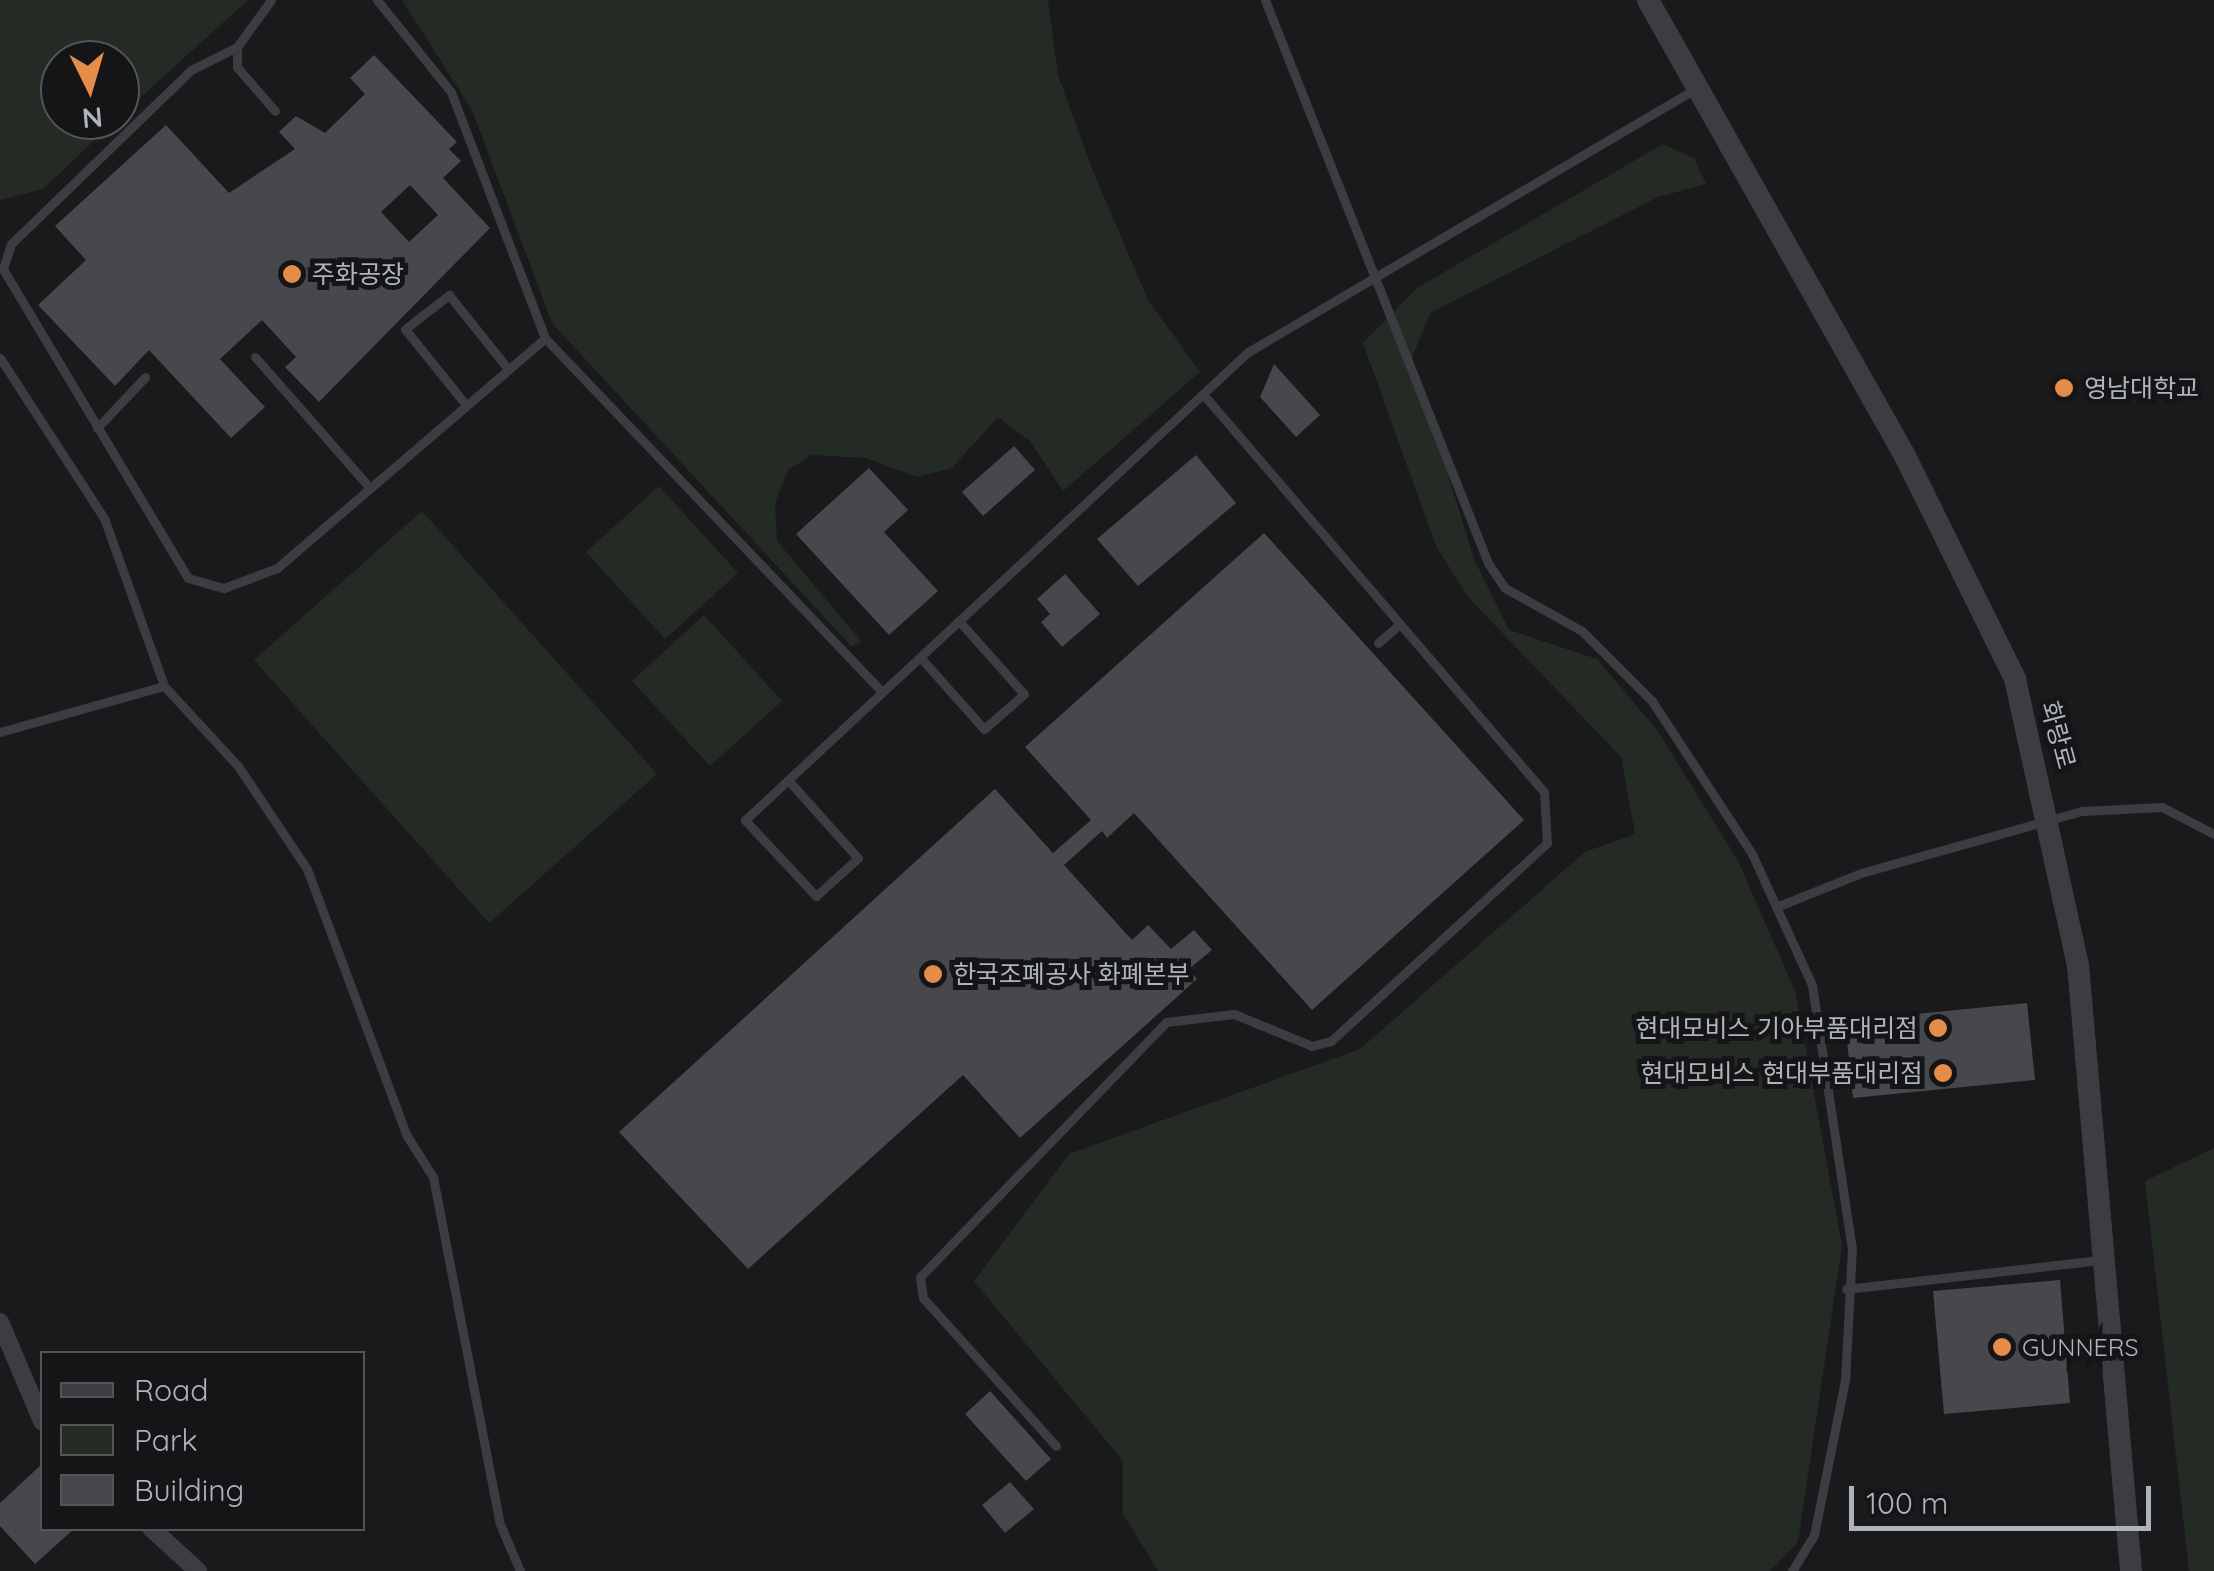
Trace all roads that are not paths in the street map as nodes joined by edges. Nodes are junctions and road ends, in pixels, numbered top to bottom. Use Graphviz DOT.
graph roads {
  1 [pos="271,0"];
  2 [pos="376,0"];
  3 [pos="1265,0"];
  4 [pos="1648,0"];
  5 [pos="236,46"];
  6 [pos="1697,87"];
  7 [pos="275,111"];
  8 [pos="1378,269"];
  9 [pos="545,338"];
  10 [pos="0,358"];
  11 [pos="255,358"];
  12 [pos="508,369"];
  13 [pos="145,377"];
  14 [pos="1203,394"];
  15 [pos="466,406"];
  16 [pos="96,428"];
  17 [pos="370,488"];
  18 [pos="959,621"];
  19 [pos="1400,624"];
  20 [pos="1378,643"];
  21 [pos="920,657"];
  22 [pos="164,686"];
  23 [pos="882,692"];
  24 [pos="0,732"];
  25 [pos="788,780"];
  26 [pos="2052,823"];
  27 [pos="2214,834"];
  28 [pos="1776,907"];
  29 [pos="2105,1259"];
  30 [pos="1846,1289"];
  31 [pos="0,1322"];
  32 [pos="40,1416"];
  33 [pos="1056,1446"];
  34 [pos="154,1531"];
  35 [pos="198,1571"];
  36 [pos="520,1571"];
  37 [pos="1792,1571"];
  38 [pos="2131,1571"];
  1 -- 5 [label="lane"];
  2 -- 9 [label="lane"];
  3 -- 8 [label="lane"];
  4 -- 6 [label="street, 화랑로"];
  5 -- 7 [label="lane"];
  5 -- 16 [label="lane"];
  6 -- 8 [label="lane"];
  6 -- 26 [label="street, 화랑로"];
  8 -- 14 [label="lane"];
  8 -- 28 [label="lane"];
  9 -- 12 [label="lane"];
  9 -- 23 [label="lane"];
  10 -- 22 [label="lane"];
  11 -- 17 [label="lane"];
  12 -- 15 [label="lane"];
  12 -- 15 [label="lane"];
  13 -- 16 [label="lane"];
  14 -- 18 [label="lane"];
  14 -- 19 [label="lane"];
  15 -- 17 [label="lane"];
  16 -- 17 [label="lane"];
  18 -- 21 [label="lane"];
  18 -- 21 [label="lane"];
  19 -- 20 [label="lane"];
  19 -- 33 [label="lane"];
  21 -- 23 [label="lane"];
  22 -- 24 [label="lane"];
  22 -- 36 [label="lane"];
  23 -- 25 [label="lane"];
  25 -- 25 [label="lane"];
  26 -- 27 [label="lane"];
  26 -- 28 [label="lane"];
  26 -- 29 [label="street, 화랑로"];
  28 -- 30 [label="lane"];
  29 -- 30 [label="lane"];
  29 -- 38 [label="street, 화랑로"];
  30 -- 37 [label="lane"];
  31 -- 32 [label="street"];
  34 -- 35 [label="street"];
}
